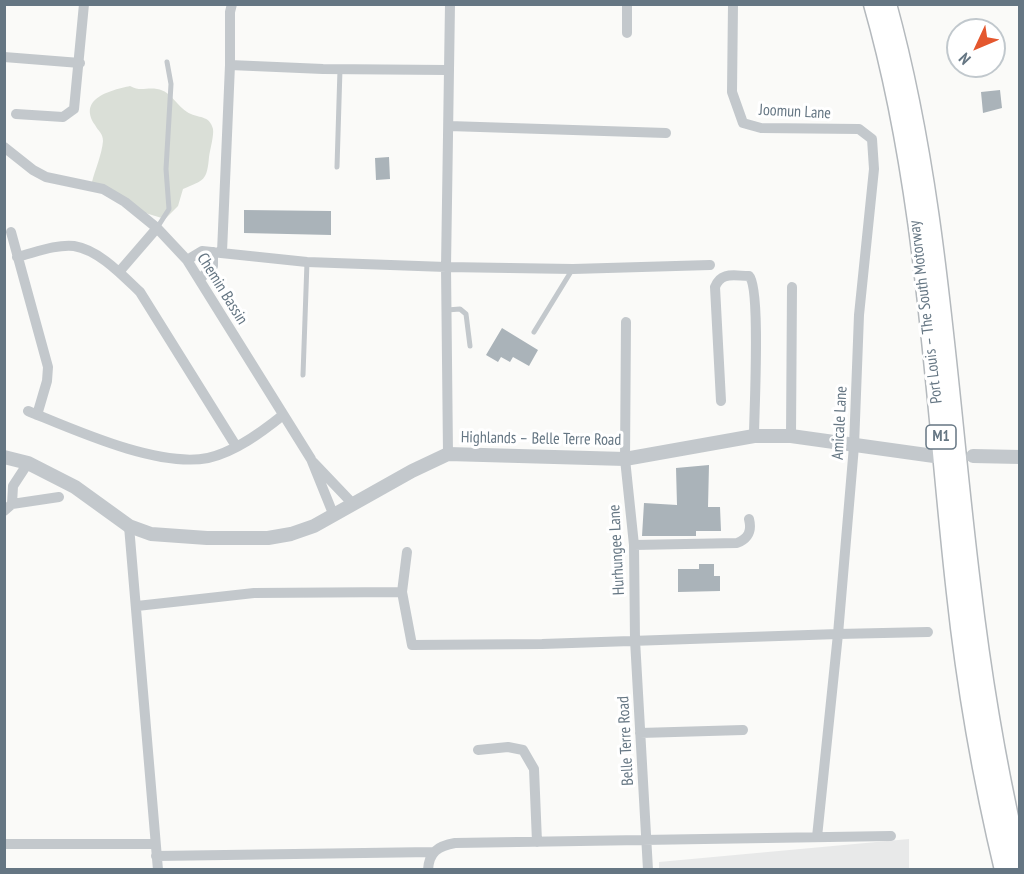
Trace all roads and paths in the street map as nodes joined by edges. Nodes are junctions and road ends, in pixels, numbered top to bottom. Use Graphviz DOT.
graph roads {
  1 [pos="84,4"];
  2 [pos="232,4"];
  3 [pos="627,4"];
  4 [pos="732,4"];
  5 [pos="873,4"];
  6 [pos="887,4"];
  7 [pos="449,5"];
  8 [pos="627,33"];
  9 [pos="4,57"];
  10 [pos="80,63"];
  11 [pos="167,63"];
  12 [pos="230,65"];
  13 [pos="340,69"];
  14 [pos="447,70"];
  15 [pos="16,114"];
  16 [pos="449,126"];
  17 [pos="859,129"];
  18 [pos="666,133"];
  19 [pos="4,147"];
  20 [pos="337,167"];
  21 [pos="156,228"];
  22 [pos="11,232"];
  23 [pos="217,252"];
  24 [pos="18,257"];
  25 [pos="187,260"];
  26 [pos="307,262"];
  27 [pos="710,265"];
  28 [pos="446,267"];
  29 [pos="573,269"];
  30 [pos="119,272"];
  31 [pos="200,279"];
  32 [pos="792,287"];
  33 [pos="447,310"];
  34 [pos="626,322"];
  35 [pos="534,332"];
  36 [pos="470,346"];
  37 [pos="303,375"];
  38 [pos="721,401"];
  39 [pos="283,415"];
  40 [pos="754,436"];
  41 [pos="791,436"];
  42 [pos="236,446"];
  43 [pos="854,446"];
  44 [pos="448,454"];
  45 [pos="934,456"];
  46 [pos="973,456"];
  47 [pos="4,457"];
  48 [pos="1020,457"];
  49 [pos="311,459"];
  50 [pos="625,459"];
  51 [pos="28,463"];
  52 [pos="58,497"];
  53 [pos="353,504"];
  54 [pos="8,507"];
  55 [pos="334,516"];
  56 [pos="749,519"];
  57 [pos="129,526"];
  58 [pos="634,545"];
  59 [pos="407,552"];
  60 [pos="402,592"];
  61 [pos="137,606"];
  62 [pos="928,632"];
  63 [pos="838,634"];
  64 [pos="635,640"];
  65 [pos="743,730"];
  66 [pos="640,733"];
  67 [pos="478,750"];
  68 [pos="1002,777"];
  69 [pos="1020,827"];
  70 [pos="891,836"];
  71 [pos="817,837"];
  72 [pos="646,840"];
  73 [pos="537,842"];
  74 [pos="4,844"];
  75 [pos="155,844"];
  76 [pos="433,852"];
  77 [pos="156,856"];
  78 [pos="1020,866"];
  79 [pos="158,870"];
  80 [pos="428,870"];
  81 [pos="648,870"];
  82 [pos="1004,870"];
  1 -- 10 [label="street"];
  2 -- 12 [label="street"];
  3 -- 8 [label="street"];
  4 -- 17 [label="street, Joomun Lane"];
  5 -- 82 [label="highway, Port Louis – The South Motorway / M1"];
  6 -- 68 [label="highway, Port Louis – The South Motorway / M1"];
  7 -- 14 [label="street"];
  9 -- 10 [label="street"];
  10 -- 15 [label="street"];
  11 -- 21 [label="lane"];
  12 -- 13 [label="street"];
  12 -- 23 [label="street"];
  13 -- 14 [label="street"];
  13 -- 20 [label="lane"];
  14 -- 16 [label="street"];
  16 -- 18 [label="street"];
  16 -- 28 [label="street"];
  17 -- 43 [label="street, Amicale Lane"];
  19 -- 21 [label="street, Chemin Bassin"];
  21 -- 25 [label="street, Chemin Bassin"];
  21 -- 30 [label="street"];
  22 -- 24 [label="street"];
  23 -- 25 [label="street"];
  23 -- 26 [label="street"];
  23 -- 31 [label="street"];
  24 -- 30 [label="street"];
  24 -- 42 [label="street"];
  25 -- 31 [label="street, Chemin Bassin"];
  26 -- 28 [label="street"];
  26 -- 37 [label="lane"];
  27 -- 29 [label="street"];
  28 -- 29 [label="street"];
  28 -- 33 [label="street"];
  29 -- 35 [label="lane"];
  30 -- 42 [label="street"];
  31 -- 39 [label="street, Chemin Bassin"];
  32 -- 41 [label="street"];
  33 -- 36 [label="lane"];
  33 -- 44 [label="street"];
  34 -- 50 [label="street, Hurhungee Lane"];
  38 -- 40 [label="street"];
  39 -- 42 [label="street"];
  39 -- 49 [label="street, Chemin Bassin"];
  40 -- 41 [label="street, Highlands – Belle Terre Road"];
  40 -- 50 [label="street, Highlands – Belle Terre Road"];
  41 -- 43 [label="street, Highlands – Belle Terre Road"];
  43 -- 45 [label="street, Highlands – Belle Terre Road"];
  43 -- 63 [label="street, Amicale Lane"];
  44 -- 50 [label="street, Highlands – Belle Terre Road"];
  44 -- 53 [label="street, Highlands – Belle Terre Road"];
  46 -- 48 [label="street"];
  47 -- 51 [label="street, Highlands – Belle Terre Road"];
  49 -- 53 [label="street"];
  49 -- 55 [label="street"];
  50 -- 58 [label="street, Hurhungee Lane"];
  51 -- 54 [label="street"];
  51 -- 57 [label="street, Highlands – Belle Terre Road"];
  52 -- 54 [label="street"];
  53 -- 55 [label="street, Highlands – Belle Terre Road"];
  55 -- 57 [label="street, Highlands – Belle Terre Road"];
  56 -- 58 [label="street"];
  57 -- 61 [label="street"];
  58 -- 64 [label="street, Hurhungee Lane"];
  59 -- 60 [label="street"];
  60 -- 61 [label="street"];
  60 -- 64 [label="street"];
  61 -- 75 [label="street"];
  62 -- 63 [label="street"];
  63 -- 64 [label="street"];
  63 -- 71 [label="street, Amicale Lane"];
  64 -- 66 [label="street, Belle Terre Road"];
  65 -- 66 [label="street"];
  66 -- 72 [label="street, Belle Terre Road"];
  67 -- 73 [label="street"];
  68 -- 69 [label="highway"];
  68 -- 78 [label="highway, Port Louis – The South Motorway / M1"];
  70 -- 71 [label="street"];
  71 -- 72 [label="street"];
  72 -- 73 [label="street"];
  72 -- 81 [label="street, Belle Terre Road"];
  73 -- 76 [label="street"];
  74 -- 75 [label="street"];
  75 -- 77 [label="street"];
  76 -- 77 [label="street"];
  76 -- 80 [label="street"];
  77 -- 79 [label="street"];
}
